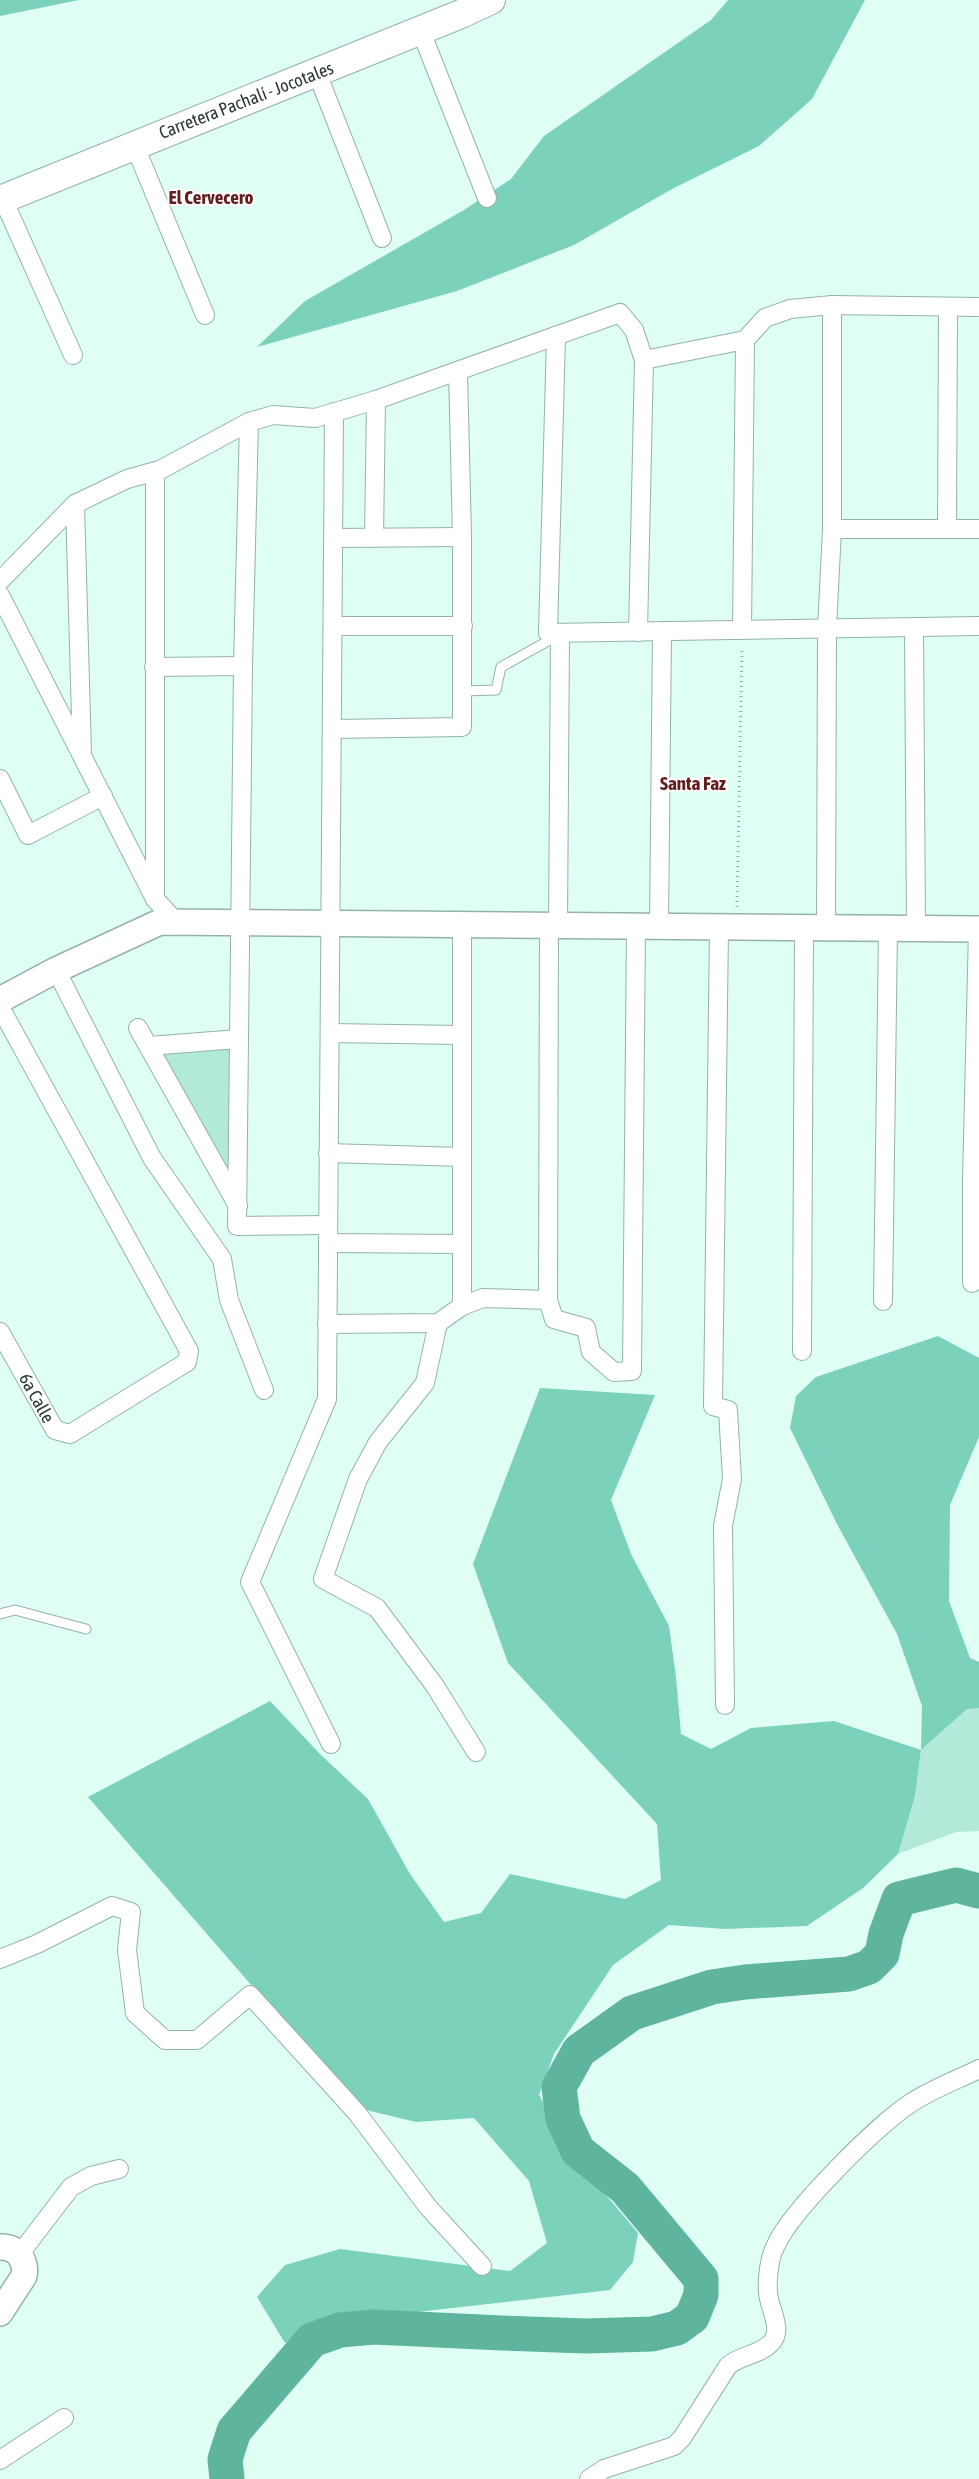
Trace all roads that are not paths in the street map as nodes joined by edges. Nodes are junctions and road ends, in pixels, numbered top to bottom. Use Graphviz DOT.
graph roads {
  1 [pos="491,0"];
  2 [pos="469,7"];
  3 [pos="420,29"];
  4 [pos="317,73"];
  5 [pos="134,144"];
  6 [pos="486,198"];
  7 [pos="1,199"];
  8 [pos="382,238"];
  9 [pos="832,305"];
  10 [pos="979,307"];
  11 [pos="948,308"];
  12 [pos="205,315"];
  13 [pos="556,336"];
  14 [pos="745,340"];
  15 [pos="73,355"];
  16 [pos="644,360"];
  17 [pos="458,371"];
  18 [pos="376,400"];
  19 [pos="334,412"];
  20 [pos="249,422"];
  21 [pos="155,471"];
  22 [pos="75,504"];
  23 [pos="832,529"];
  24 [pos="947,529"];
  25 [pos="979,529"];
  26 [pos="462,537"];
  27 [pos="334,538"];
  28 [pos="374,538"];
  29 [pos="0,581"];
  30 [pos="0,595"];
  31 [pos="334,626"];
  32 [pos="463,626"];
  33 [pos="979,626"];
  34 [pos="914,627"];
  35 [pos="827,629"];
  36 [pos="742,630"];
  37 [pos="662,631"];
  38 [pos="638,632"];
  39 [pos="560,634"];
  40 [pos="243,666"];
  41 [pos="154,668"];
  42 [pos="463,691"];
  43 [pos="333,729"];
  44 [pos="82,758"];
  45 [pos="0,779"];
  46 [pos="103,796"];
  47 [pos="155,899"];
  48 [pos="176,922"];
  49 [pos="239,922"];
  50 [pos="331,923"];
  51 [pos="462,924"];
  52 [pos="554,926"];
  53 [pos="648,926"];
  54 [pos="728,927"];
  55 [pos="815,928"];
  56 [pos="888,929"];
  57 [pos="916,929"];
  58 [pos="978,929"];
  59 [pos="56,970"];
  60 [pos="0,1000"];
  61 [pos="0,1008"];
  62 [pos="138,1028"];
  63 [pos="330,1033"];
  64 [pos="461,1035"];
  65 [pos="238,1039"];
  66 [pos="149,1046"];
  67 [pos="328,1153"];
  68 [pos="462,1157"];
  69 [pos="239,1208"];
  70 [pos="328,1225"];
  71 [pos="328,1242"];
  72 [pos="462,1244"];
  73 [pos="972,1283"];
  74 [pos="548,1300"];
  75 [pos="883,1301"];
  76 [pos="462,1306"];
  77 [pos="438,1322"];
  78 [pos="327,1324"];
  79 [pos="0,1332"];
  80 [pos="802,1352"];
  81 [pos="264,1390"];
  82 [pos="0,1614"];
  83 [pos="86,1629"];
  84 [pos="725,1705"];
  85 [pos="331,1744"];
  86 [pos="476,1752"];
  87 [pos="0,1958"];
  88 [pos="979,2069"];
  89 [pos="119,2169"];
  90 [pos="10,2251"];
  91 [pos="482,2266"];
  92 [pos="0,2313"];
  93 [pos="64,2418"];
  94 [pos="0,2460"];
  95 [pos="590,2479"];
  1 -- 2 [label="main road, Carretera Pachalí - Jocotales"];
  2 -- 3 [label="main road, Carretera Pachalí - Jocotales"];
  3 -- 4 [label="main road, Carretera Pachalí - Jocotales"];
  3 -- 6 [label="street"];
  4 -- 5 [label="main road, Carretera Pachalí - Jocotales"];
  4 -- 8 [label="street"];
  5 -- 7 [label="main road, Carretera Pachalí - Jocotales"];
  5 -- 12 [label="street"];
  7 -- 15 [label="street"];
  9 -- 11 [label="street"];
  9 -- 14 [label="street"];
  9 -- 23 [label="street"];
  10 -- 11 [label="street"];
  11 -- 24 [label="street"];
  13 -- 16 [label="street"];
  13 -- 17 [label="street"];
  13 -- 39 [label="street"];
  14 -- 16 [label="street"];
  14 -- 36 [label="street"];
  16 -- 38 [label="street"];
  17 -- 18 [label="street"];
  17 -- 26 [label="street"];
  18 -- 19 [label="street"];
  18 -- 28 [label="street"];
  19 -- 20 [label="street"];
  19 -- 27 [label="street"];
  20 -- 21 [label="street"];
  20 -- 40 [label="street"];
  21 -- 22 [label="street"];
  21 -- 41 [label="street"];
  22 -- 29 [label="street"];
  22 -- 44 [label="street"];
  23 -- 24 [label="street"];
  23 -- 35 [label="street"];
  24 -- 25 [label="street"];
  26 -- 28 [label="street"];
  26 -- 32 [label="street"];
  27 -- 28 [label="street"];
  27 -- 31 [label="street"];
  30 -- 44 [label="street"];
  31 -- 32 [label="street"];
  31 -- 43 [label="street"];
  32 -- 42 [label="street"];
  33 -- 34 [label="street"];
  34 -- 35 [label="street"];
  34 -- 57 [label="street"];
  35 -- 36 [label="street"];
  35 -- 55 [label="street"];
  36 -- 37 [label="street"];
  37 -- 38 [label="street"];
  37 -- 53 [label="street"];
  38 -- 39 [label="street"];
  39 -- 42 [label="lane"];
  39 -- 52 [label="street"];
  40 -- 41 [label="street"];
  40 -- 49 [label="street"];
  41 -- 47 [label="street"];
  42 -- 43 [label="street"];
  43 -- 50 [label="street"];
  44 -- 46 [label="street"];
  45 -- 46 [label="street"];
  46 -- 47 [label="street"];
  47 -- 48 [label="street"];
  48 -- 49 [label="street"];
  48 -- 59 [label="street"];
  49 -- 50 [label="street"];
  49 -- 65 [label="street"];
  50 -- 51 [label="street"];
  50 -- 63 [label="street"];
  51 -- 52 [label="street"];
  51 -- 64 [label="street"];
  52 -- 53 [label="street"];
  52 -- 74 [label="street"];
  53 -- 54 [label="street"];
  53 -- 74 [label="street"];
  54 -- 55 [label="street"];
  54 -- 84 [label="street"];
  55 -- 56 [label="street"];
  55 -- 80 [label="street"];
  56 -- 57 [label="street"];
  56 -- 75 [label="street"];
  57 -- 58 [label="street"];
  58 -- 73 [label="street"];
  59 -- 60 [label="street"];
  59 -- 81 [label="street"];
  61 -- 79 [label="street, 6a Calle"];
  62 -- 66 [label="street"];
  63 -- 64 [label="street"];
  63 -- 67 [label="street"];
  64 -- 68 [label="street"];
  65 -- 66 [label="street"];
  65 -- 69 [label="street"];
  66 -- 69 [label="street"];
  67 -- 68 [label="street"];
  67 -- 70 [label="street"];
  68 -- 72 [label="street"];
  69 -- 70 [label="street"];
  70 -- 71 [label="street"];
  71 -- 72 [label="street"];
  71 -- 78 [label="street"];
  72 -- 76 [label="street"];
  74 -- 76 [label="street"];
  76 -- 77 [label="street"];
  77 -- 78 [label="street"];
  77 -- 86 [label="street"];
  78 -- 85 [label="street"];
  82 -- 83 [label="lane"];
  87 -- 91 [label="street"];
  88 -- 95 [label="street"];
  89 -- 90 [label="street"];
  90 -- 92 [label="street"];
  93 -- 94 [label="street"];
}
